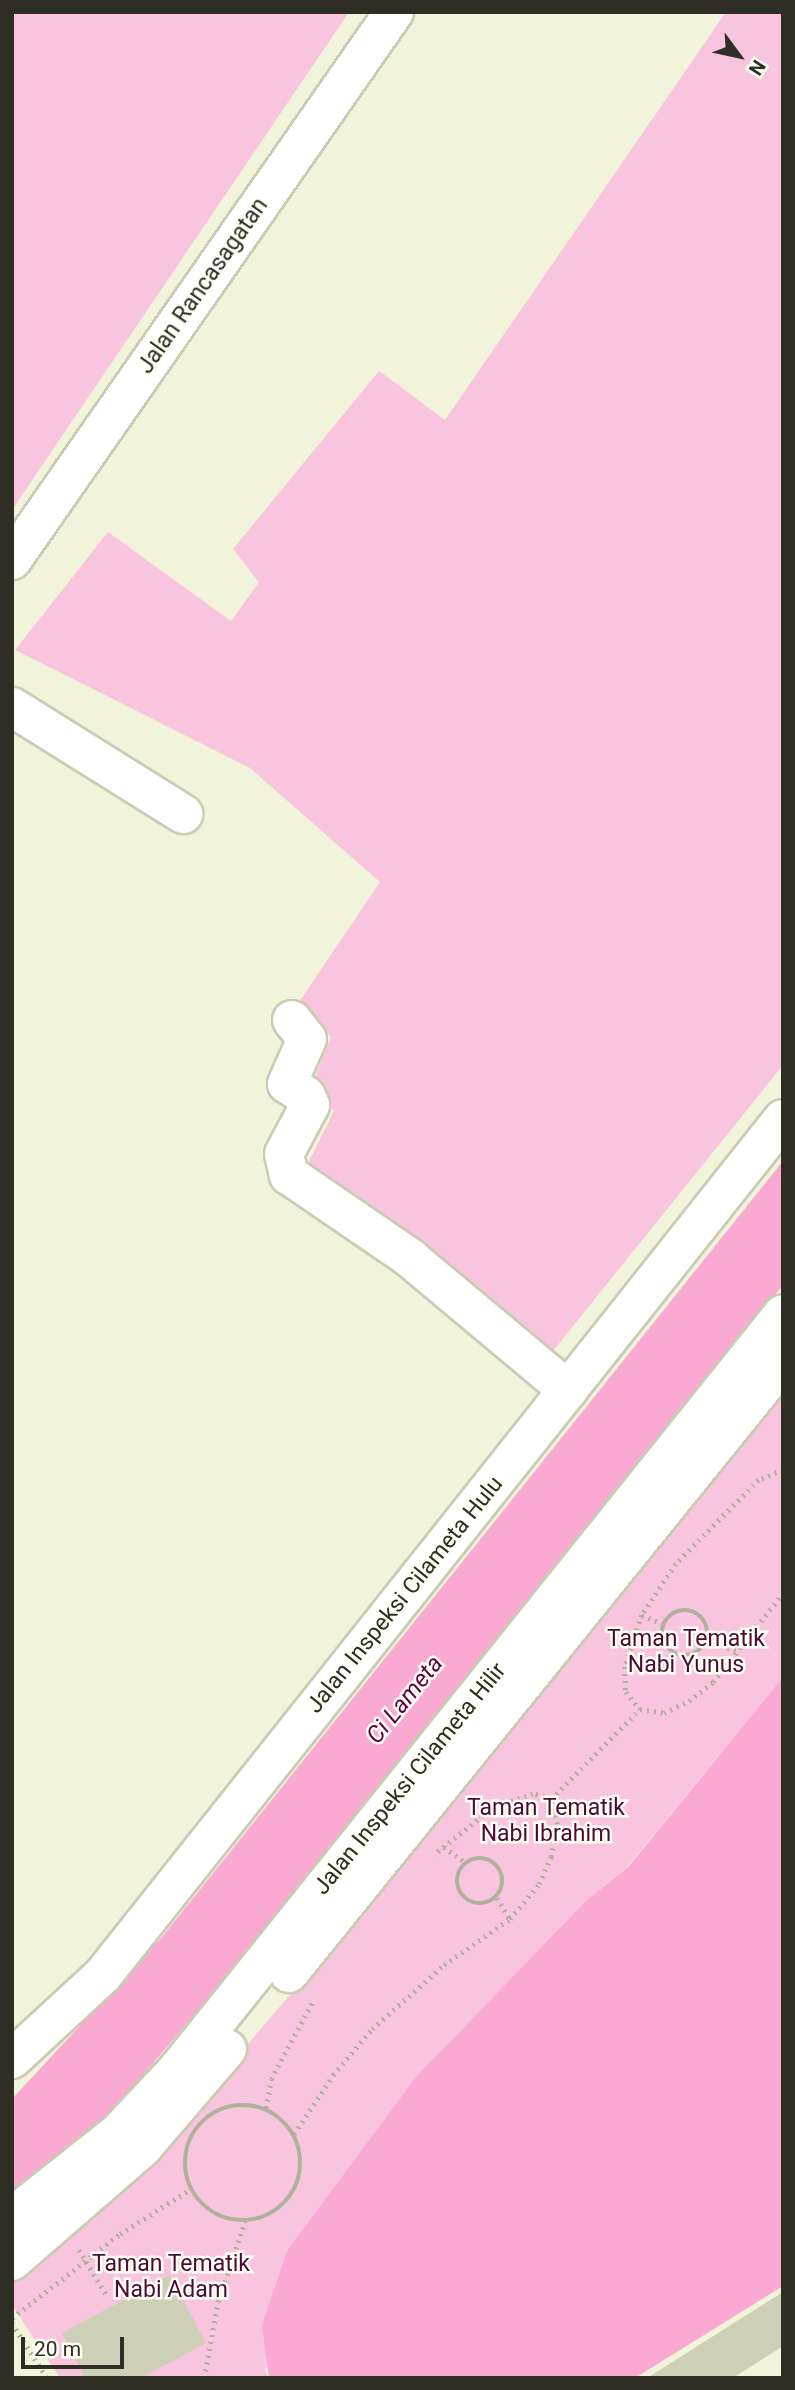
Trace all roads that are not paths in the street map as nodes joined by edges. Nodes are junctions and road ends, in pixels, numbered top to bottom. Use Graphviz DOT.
graph roads {
  1 [pos="394,12"];
  2 [pos="12,560"];
  3 [pos="12,707"];
  4 [pos="183,814"];
  5 [pos="292,1020"];
  6 [pos="783,1119"];
  7 [pos="783,1314"];
  8 [pos="783,1362"];
  9 [pos="568,1390"];
  10 [pos="12,2059"];
  11 [pos="12,2217"];
  12 [pos="12,2261"];
  1 -- 2 [label="street, Jalan Rancasagatan"];
  3 -- 4 [label="street"];
  5 -- 9 [label="street"];
  6 -- 9 [label="street, Jalan Inspeksi Cilameta Hulu"];
  7 -- 11 [label="street, Jalan Inspeksi Cilameta Hilir"];
  8 -- 12 [label="street"];
  9 -- 10 [label="street, Jalan Inspeksi Cilameta Hulu"];
}
